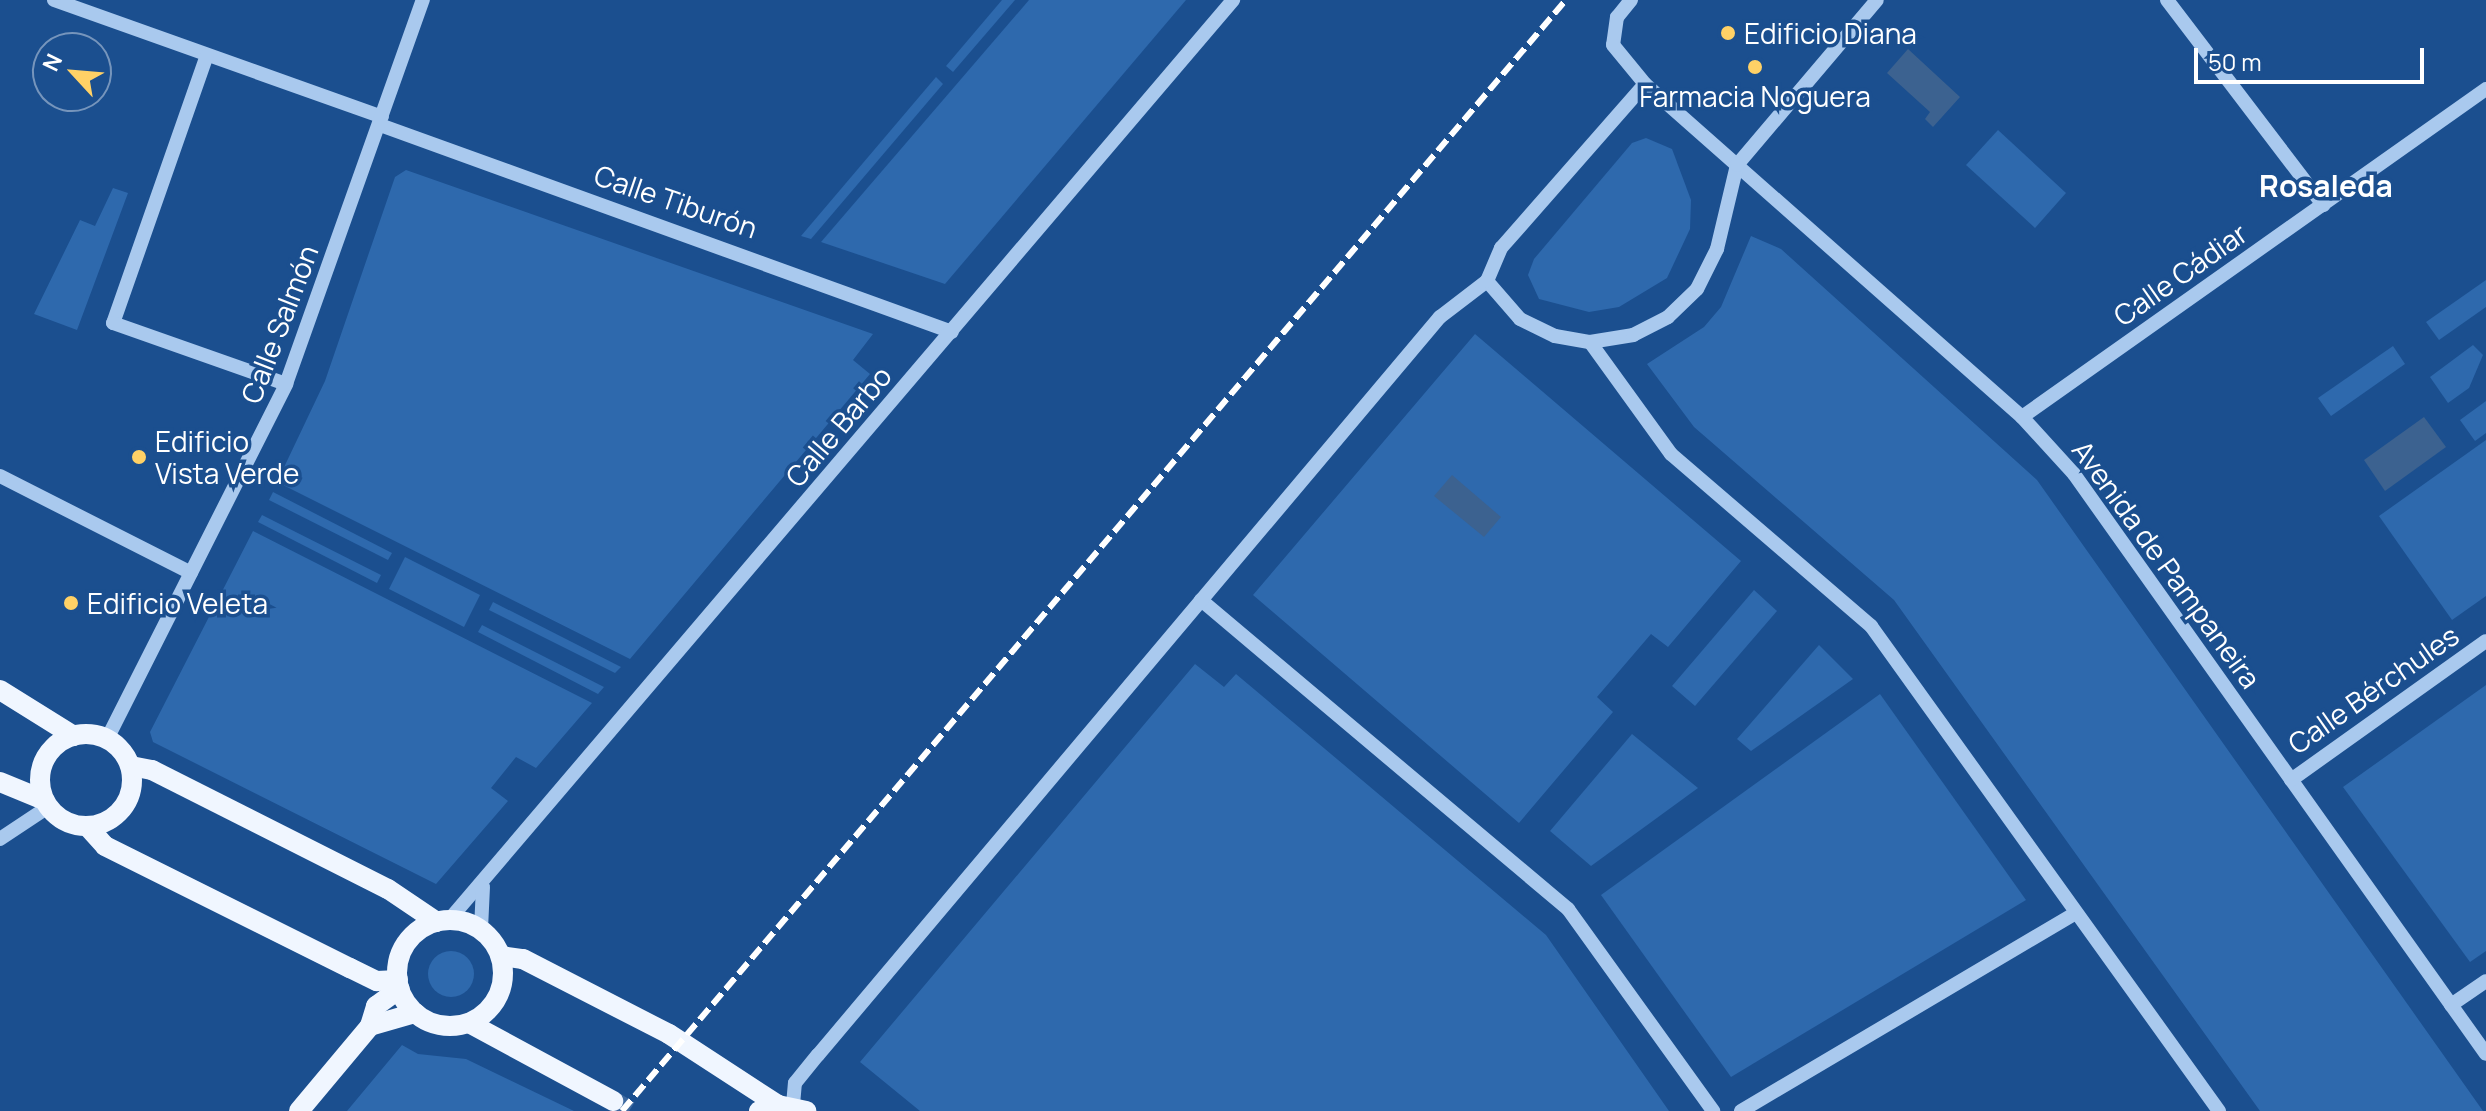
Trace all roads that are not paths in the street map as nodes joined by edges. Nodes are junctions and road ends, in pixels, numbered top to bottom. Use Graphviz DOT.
graph roads {
  1 [pos="54,0"];
  2 [pos="423,0"];
  3 [pos="1233,0"];
  4 [pos="1631,0"];
  5 [pos="1877,0"];
  6 [pos="2167,0"];
  7 [pos="207,55"];
  8 [pos="1645,84"];
  9 [pos="2486,89"];
  10 [pos="381,121"];
  11 [pos="1737,165"];
  12 [pos="2323,205"];
  13 [pos="1487,281"];
  14 [pos="952,332"];
  15 [pos="1590,342"];
  16 [pos="286,384"];
  17 [pos="2022,417"];
  18 [pos="0,476"];
  19 [pos="191,573"];
  20 [pos="1201,600"];
  21 [pos="2486,641"];
  22 [pos="0,690"];
  23 [pos="74,736"];
  24 [pos="107,739"];
  25 [pos="131,766"];
  26 [pos="2291,780"];
  27 [pos="0,782"];
  28 [pos="46,804"];
  29 [pos="88,827"];
  30 [pos="0,839"];
  31 [pos="483,887"];
  32 [pos="2076,913"];
  33 [pos="443,921"];
  34 [pos="481,929"];
  35 [pos="501,956"];
  36 [pos="2486,981"];
  37 [pos="399,985"];
  38 [pos="2451,1005"];
  39 [pos="415,1013"];
  40 [pos="469,1023"];
  41 [pos="370,1026"];
  42 [pos="2486,1054"];
  43 [pos="613,1101"];
  44 [pos="784,1108"];
  45 [pos="299,1111"];
  46 [pos="1713,1111"];
  47 [pos="1741,1111"];
  48 [pos="2219,1111"];
  1 -- 7 [label="street, Calle Tiburón"];
  2 -- 10 [label="street, Calle Salmón"];
  3 -- 14 [label="street, Calle Barbo"];
  4 -- 8 [label="street, Avenida de Pampaneira"];
  5 -- 11 [label="street"];
  6 -- 12 [label="street"];
  7 -- 10 [label="street, Calle Tiburón"];
  7 -- 16 [label="street"];
  8 -- 11 [label="street, Avenida de Pampaneira"];
  8 -- 13 [label="street"];
  9 -- 12 [label="street, Calle Cádiar"];
  10 -- 14 [label="street, Calle Tiburón"];
  10 -- 16 [label="street, Calle Salmón"];
  11 -- 15 [label="street"];
  11 -- 17 [label="street, Avenida de Pampaneira"];
  12 -- 17 [label="street, Calle Cádiar"];
  13 -- 15 [label="street"];
  13 -- 20 [label="street"];
  14 -- 31 [label="street, Calle Barbo"];
  15 -- 32 [label="street"];
  16 -- 19 [label="street, Calle Salmón"];
  17 -- 26 [label="street, Avenida de Pampaneira"];
  18 -- 19 [label="street"];
  19 -- 24 [label="street, Calle Salmón"];
  20 -- 44 [label="street"];
  20 -- 46 [label="street"];
  21 -- 26 [label="street, Calle Bérchules"];
  22 -- 23 [label="main road"];
  23 -- 24 [label="main road"];
  23 -- 28 [label="main road"];
  24 -- 25 [label="main road"];
  25 -- 29 [label="main road"];
  25 -- 33 [label="main road"];
  26 -- 38 [label="street, Avenida de Pampaneira"];
  27 -- 28 [label="main road"];
  28 -- 29 [label="main road"];
  28 -- 30 [label="street"];
  29 -- 37 [label="main road"];
  31 -- 33 [label="street, Calle Barbo"];
  31 -- 34 [label="street"];
  32 -- 47 [label="street"];
  32 -- 48 [label="street"];
  33 -- 34 [label="main road"];
  33 -- 37 [label="main road"];
  34 -- 35 [label="main road"];
  35 -- 40 [label="main road"];
  35 -- 44 [label="main road"];
  36 -- 38 [label="street"];
  37 -- 39 [label="main road"];
  37 -- 41 [label="main road"];
  38 -- 42 [label="street, Avenida de Pampaneira"];
  39 -- 40 [label="main road"];
  39 -- 41 [label="main road"];
  40 -- 43 [label="main road"];
  41 -- 45 [label="main road"];
}
